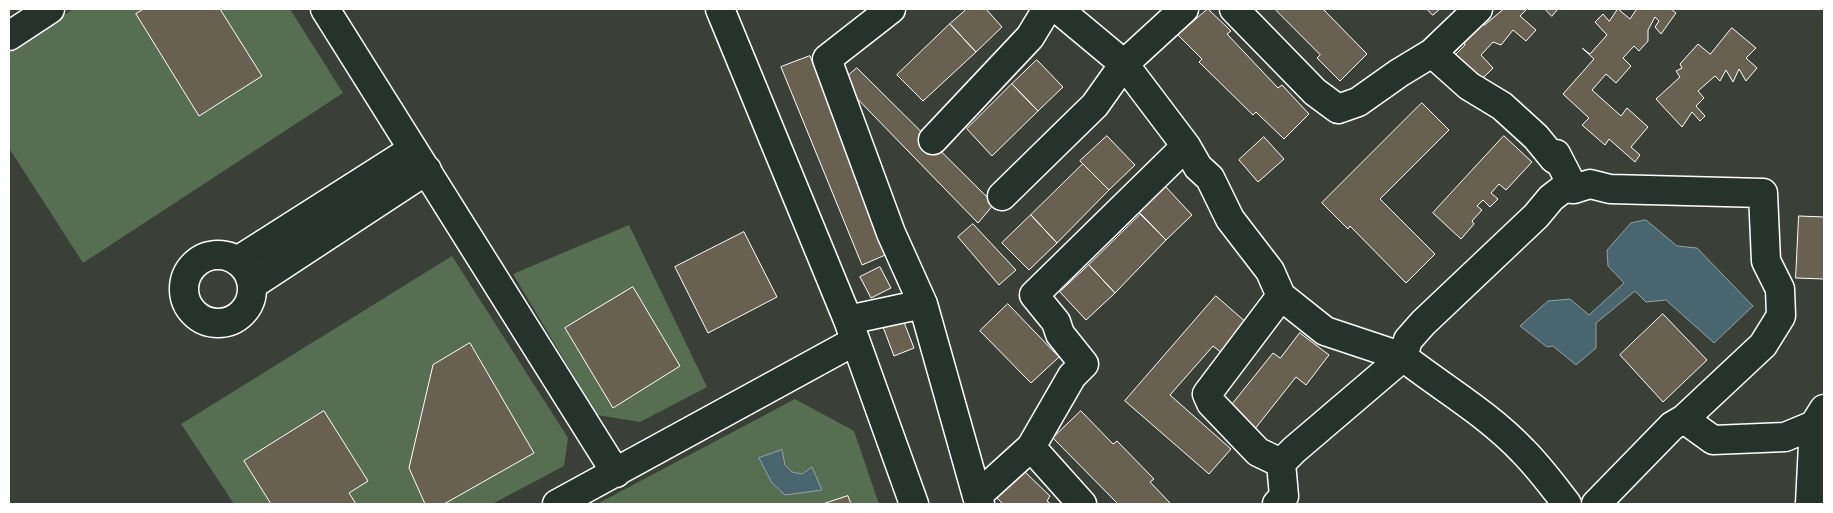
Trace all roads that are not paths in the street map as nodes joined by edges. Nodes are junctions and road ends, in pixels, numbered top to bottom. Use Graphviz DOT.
graph roads {
  1 [pos="50,9"];
  2 [pos="325,9"];
  3 [pos="720,9"];
  4 [pos="891,9"];
  5 [pos="1047,9"];
  6 [pos="1058,9"];
  7 [pos="1184,9"];
  8 [pos="1234,9"];
  9 [pos="1478,9"];
  10 [pos="9,36"];
  11 [pos="1432,53"];
  12 [pos="1124,64"];
  13 [pos="933,140"];
  14 [pos="1186,146"];
  15 [pos="420,160"];
  16 [pos="1574,189"];
  17 [pos="1002,196"];
  18 [pos="238,261"];
  19 [pos="252,285"];
  20 [pos="1281,296"];
  21 [pos="923,304"];
  22 [pos="852,330"];
  23 [pos="1402,357"];
  24 [pos="1819,417"];
  25 [pos="1684,419"];
  26 [pos="1031,448"];
  27 [pos="1281,463"];
  28 [pos="616,473"];
  29 [pos="979,500"];
  30 [pos="1084,500"];
  31 [pos="557,504"];
  32 [pos="914,504"];
  33 [pos="1277,504"];
  34 [pos="1567,504"];
  35 [pos="1596,504"];
  36 [pos="1810,504"];
  1 -- 10 [label="street"];
  2 -- 15 [label="street"];
  3 -- 22 [label="street"];
  4 -- 21 [label="street"];
  5 -- 13 [label="street"];
  6 -- 12 [label="street"];
  7 -- 12 [label="street"];
  8 -- 11 [label="street"];
  9 -- 11 [label="street"];
  11 -- 16 [label="street"];
  12 -- 14 [label="street"];
  12 -- 17 [label="street"];
  14 -- 20 [label="street"];
  14 -- 26 [label="street"];
  15 -- 18 [label="street"];
  15 -- 19 [label="street"];
  15 -- 28 [label="street"];
  16 -- 23 [label="street"];
  16 -- 25 [label="street"];
  18 -- 19 [label="street"];
  18 -- 19 [label="street"];
  20 -- 23 [label="street"];
  20 -- 27 [label="street"];
  21 -- 22 [label="street"];
  21 -- 29 [label="street"];
  22 -- 28 [label="street"];
  22 -- 32 [label="street"];
  23 -- 27 [label="street"];
  23 -- 34 [label="street"];
  24 -- 25 [label="street"];
  24 -- 36 [label="street"];
  25 -- 35 [label="street"];
  26 -- 29 [label="street"];
  26 -- 30 [label="street"];
  27 -- 33 [label="street"];
  28 -- 31 [label="street"];
}
